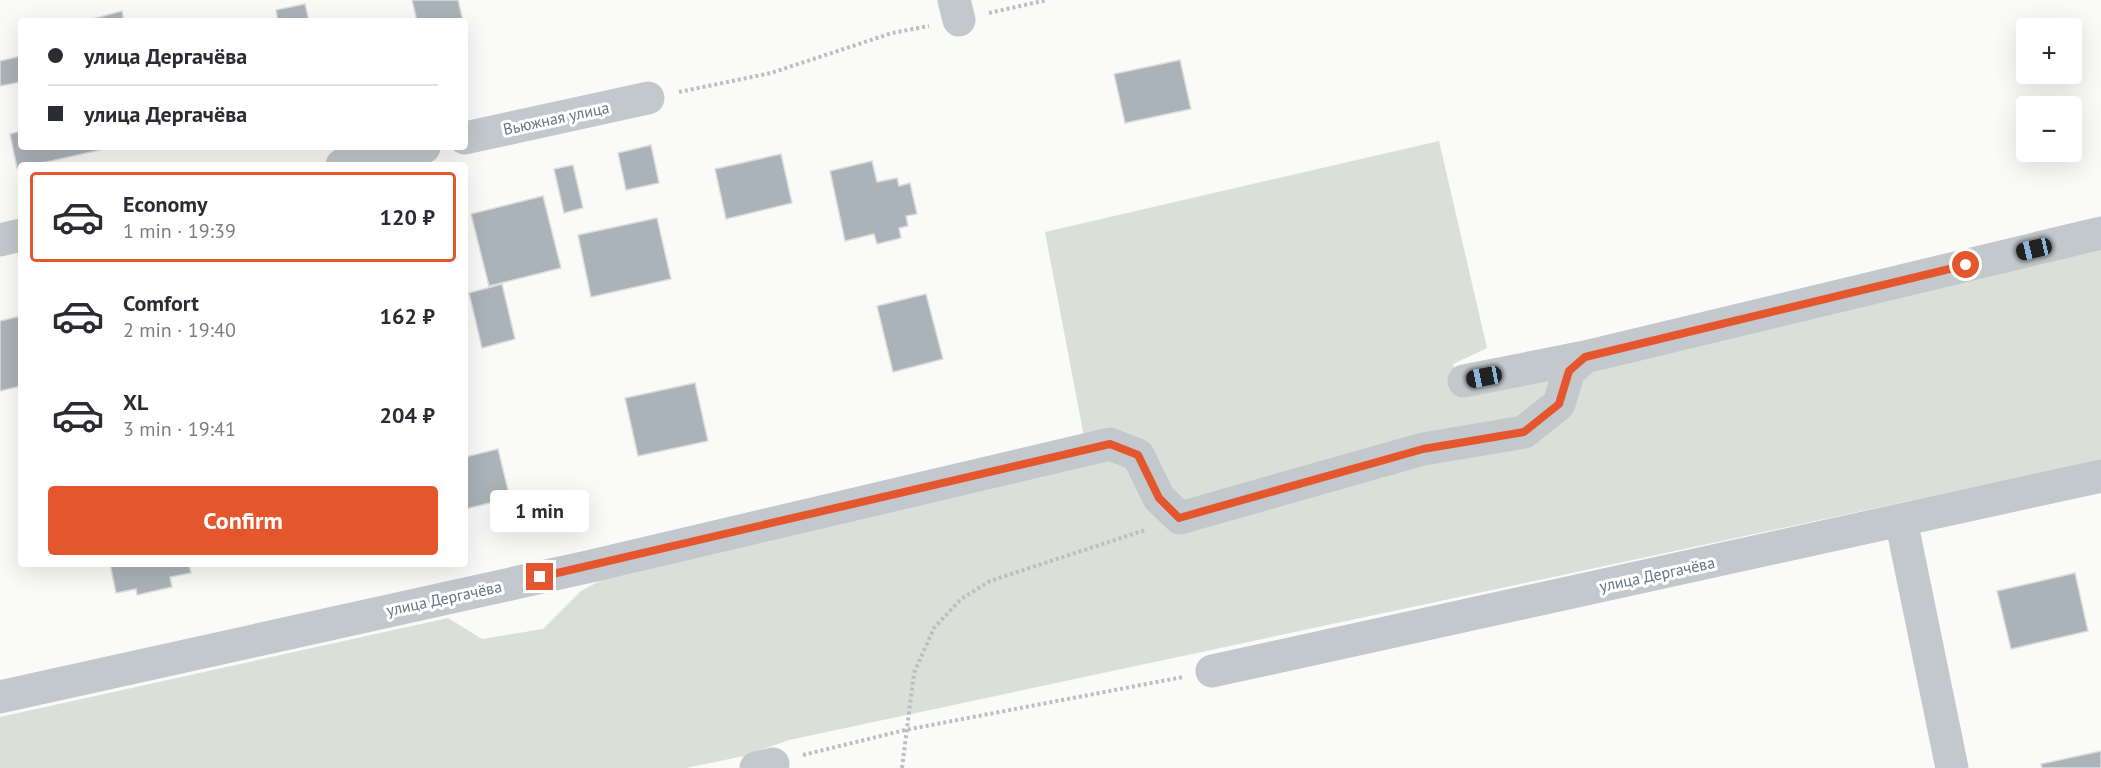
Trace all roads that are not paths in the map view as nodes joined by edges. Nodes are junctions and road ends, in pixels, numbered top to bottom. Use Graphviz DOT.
graph roads {
  1 [pos="648,98"];
  2 [pos="468,137"];
  3 [pos="410,150"];
  4 [pos="356,162"];
  5 [pos="2101,233"];
  6 [pos="18,236"];
  7 [pos="0,240"];
  8 [pos="1585,357"];
  9 [pos="1464,381"];
  10 [pos="2101,476"];
  11 [pos="1901,520"];
  12 [pos="1212,671"];
  13 [pos="0,696"];
  14 [pos="1952,768"];
  1 -- 2 [label="street, Вьюжная улица"];
  3 -- 4 [label="street"];
  5 -- 8 [label="street"];
  6 -- 7 [label="street"];
  8 -- 9 [label="street"];
  8 -- 13 [label="street, улица Дергачёва"];
  10 -- 11 [label="street, улица Дергачёва"];
  11 -- 12 [label="street, улица Дергачёва"];
  11 -- 14 [label="street"];
}
